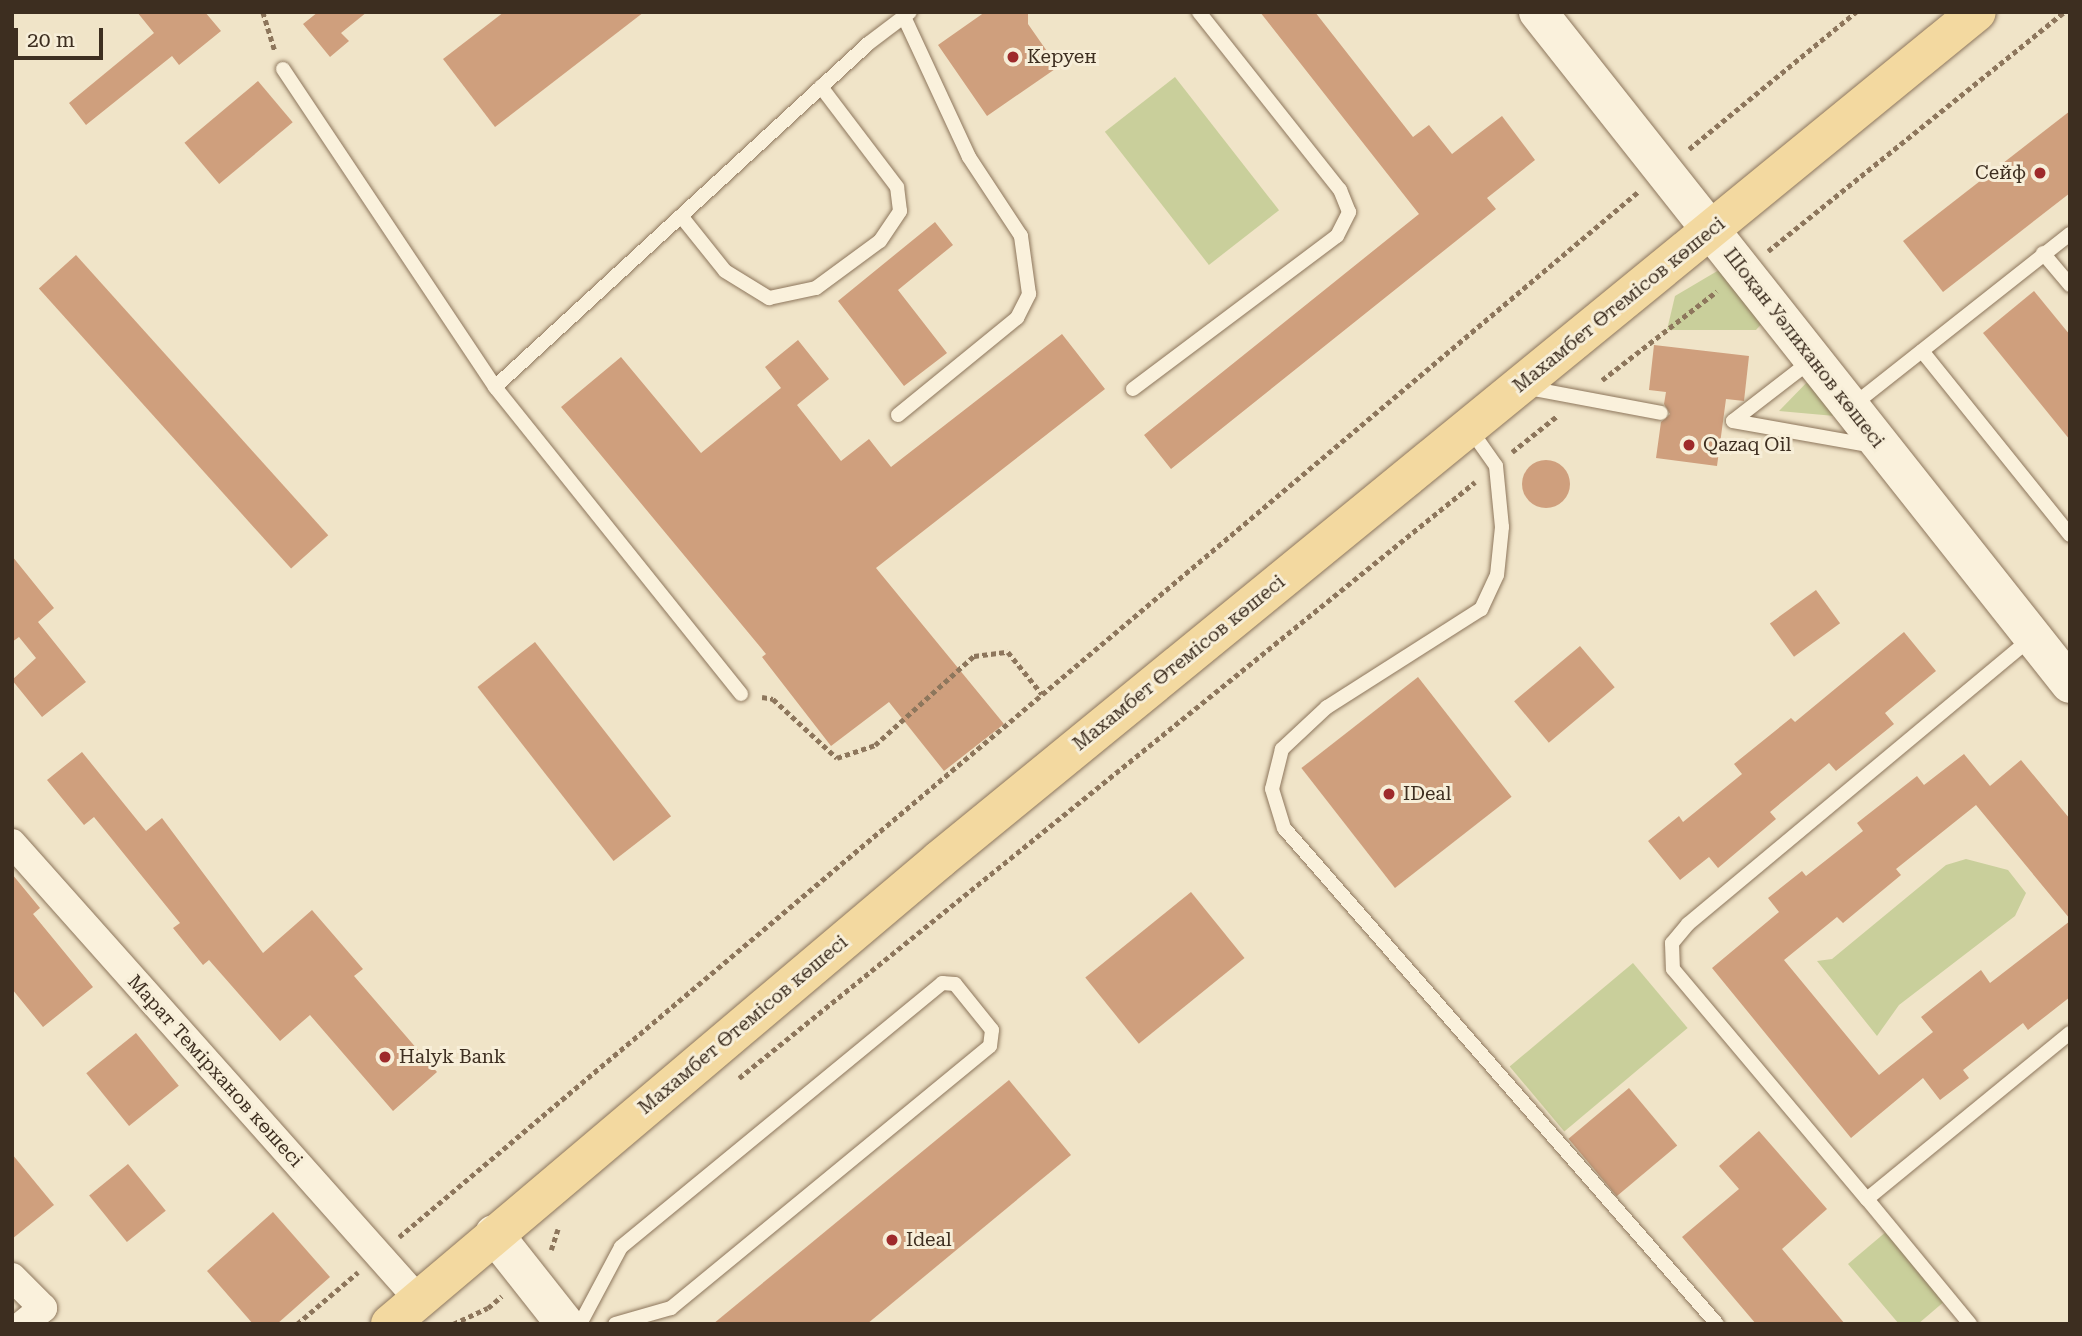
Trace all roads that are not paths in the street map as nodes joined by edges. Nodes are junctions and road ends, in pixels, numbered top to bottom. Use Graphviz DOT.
graph roads {
  1 [pos="1199,12"];
  2 [pos="1538,12"];
  3 [pos="1978,12"];
  4 [pos="907,15"];
  5 [pos="283,69"];
  6 [pos="821,87"];
  7 [pos="681,216"];
  8 [pos="1712,230"];
  9 [pos="2070,233"];
  10 [pos="2043,253"];
  11 [pos="2070,285"];
  12 [pos="1922,351"];
  13 [pos="1814,358"];
  14 [pos="1519,386"];
  15 [pos="495,387"];
  16 [pos="1133,390"];
  17 [pos="1851,407"];
  18 [pos="1661,413"];
  19 [pos="898,415"];
  20 [pos="1469,428"];
  21 [pos="1883,448"];
  22 [pos="2070,535"];
  23 [pos="2032,637"];
  24 [pos="2070,684"];
  25 [pos="741,694"];
  26 [pos="12,843"];
  27 [pos="2070,1033"];
  28 [pos="1867,1199"];
  29 [pos="494,1234"];
  30 [pos="12,1276"];
  31 [pos="418,1299"];
  32 [pos="33,1316"];
  33 [pos="390,1324"];
  34 [pos="565,1324"];
  35 [pos="580,1324"];
  36 [pos="614,1324"];
  37 [pos="1717,1324"];
  38 [pos="1969,1324"];
  1 -- 16 [label="lane"];
  2 -- 8 [label="street, Шоқан Уәлиханов көшесі"];
  3 -- 8 [label="main road, Махамбет Өтемісов көшесі"];
  4 -- 6 [label="lane"];
  4 -- 19 [label="lane"];
  5 -- 15 [label="lane"];
  6 -- 7 [label="lane"];
  6 -- 7 [label="lane"];
  7 -- 15 [label="lane"];
  8 -- 13 [label="street, Шоқан Уәлиханов көшесі"];
  8 -- 14 [label="main road, Махамбет Өтемісов көшесі"];
  9 -- 10 [label="lane"];
  10 -- 11 [label="lane"];
  10 -- 12 [label="lane"];
  12 -- 17 [label="lane"];
  12 -- 22 [label="lane"];
  13 -- 17 [label="street, Шоқан Уәлиханов көшесі"];
  13 -- 21 [label="lane"];
  14 -- 18 [label="lane"];
  14 -- 20 [label="main road, Махамбет Өтемісов көшесі"];
  15 -- 25 [label="lane"];
  17 -- 21 [label="street, Шоқан Уәлиханов көшесі"];
  20 -- 29 [label="main road, Махамбет Өтемісов көшесі"];
  20 -- 37 [label="lane"];
  21 -- 23 [label="street, Шоқан Уәлиханов көшесі"];
  23 -- 24 [label="street, Шоқан Уәлиханов көшесі"];
  23 -- 28 [label="lane"];
  26 -- 31 [label="street, Марат Темірханов көшесі"];
  27 -- 28 [label="lane"];
  28 -- 38 [label="lane"];
  29 -- 31 [label="main road, Махамбет Өтемісов көшесі"];
  29 -- 34 [label="street"];
  30 -- 32 [label="street"];
  31 -- 33 [label="main road, Махамбет Өтемісов көшесі"];
  35 -- 36 [label="lane"];
}
